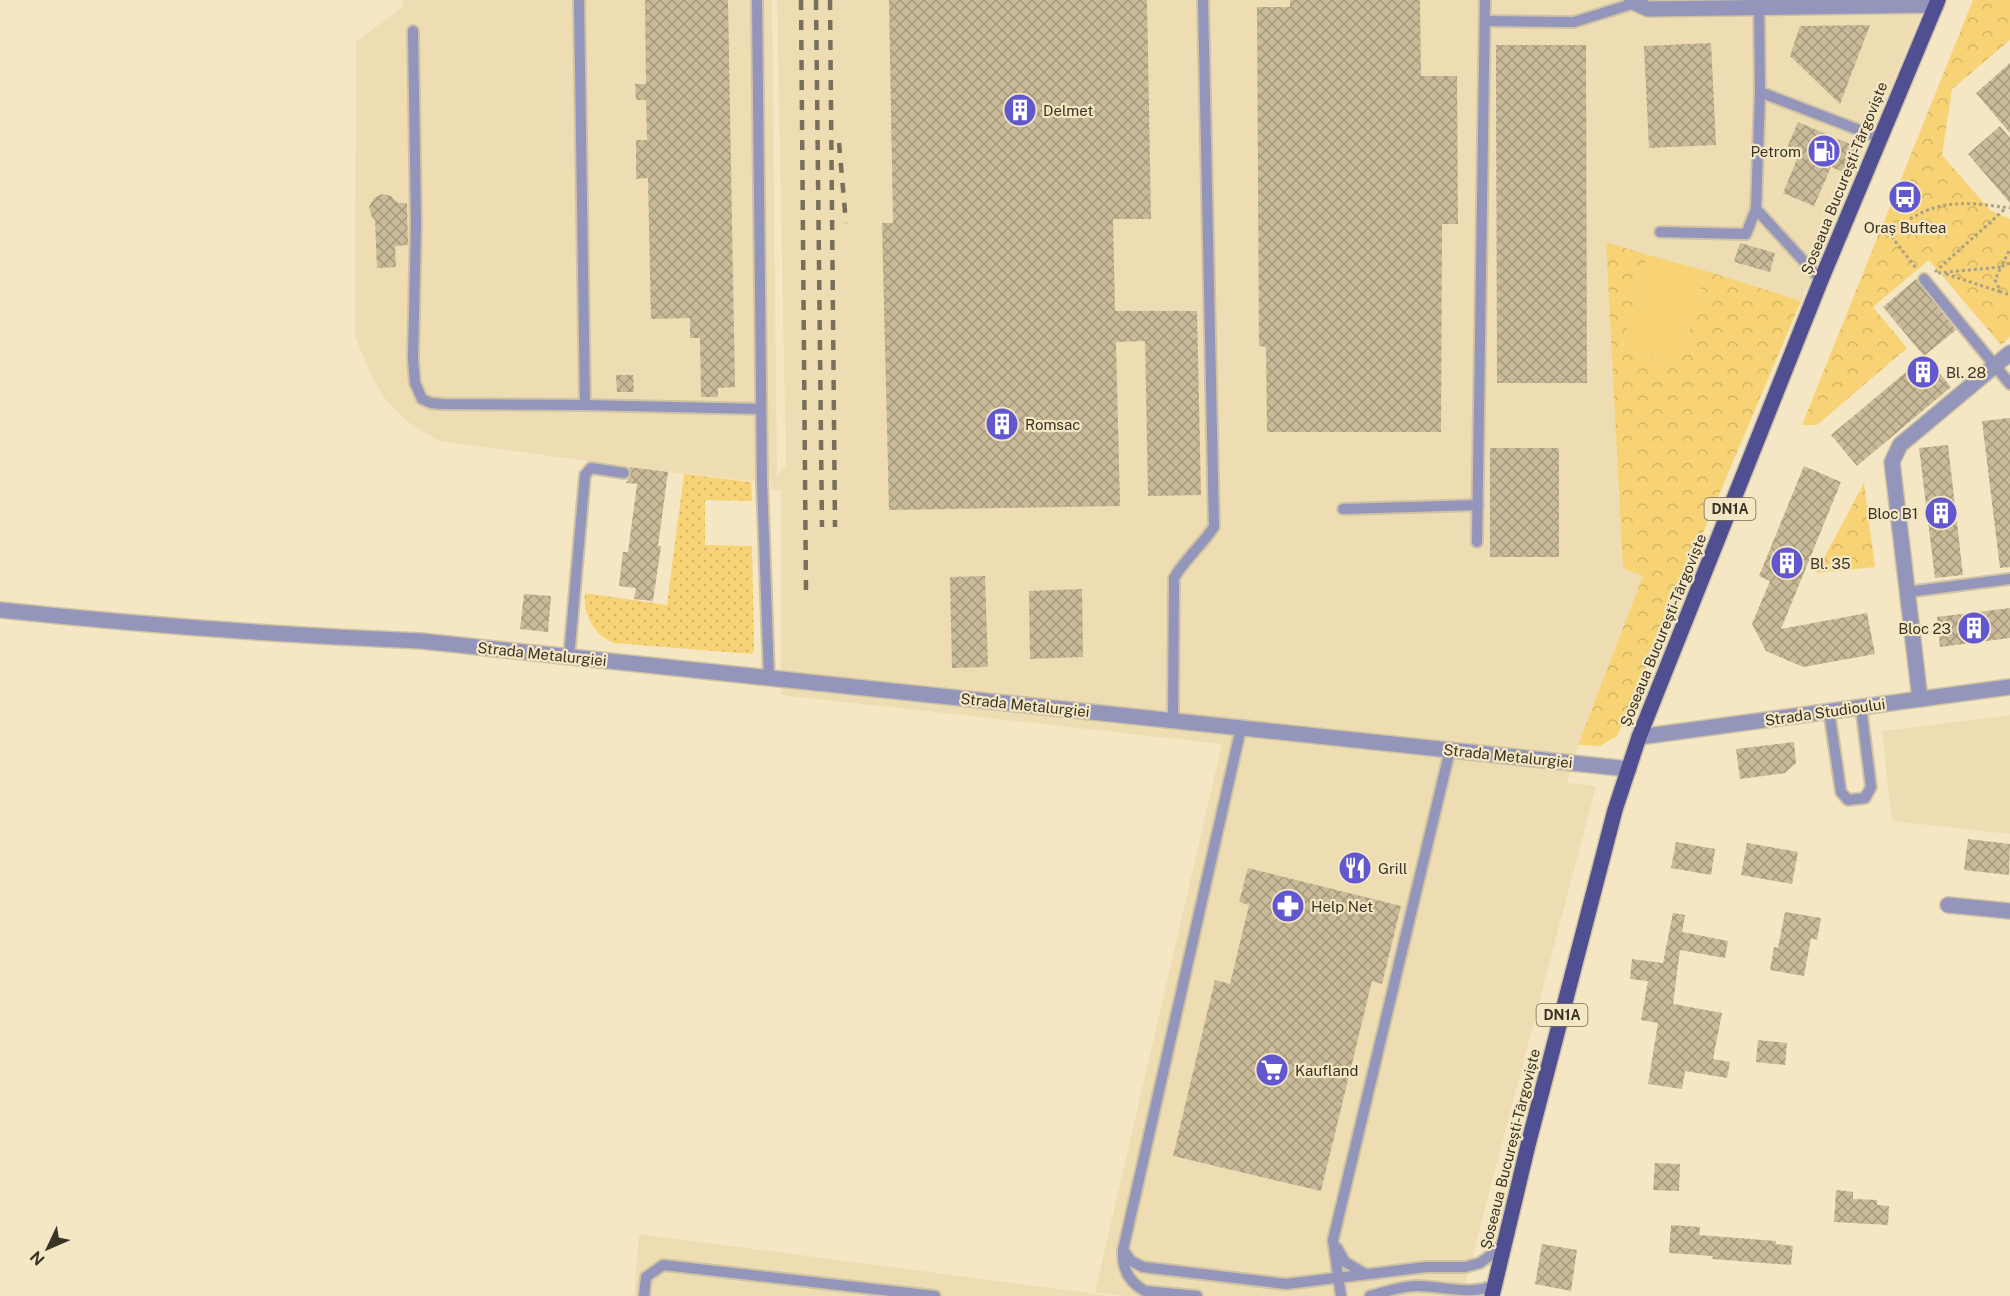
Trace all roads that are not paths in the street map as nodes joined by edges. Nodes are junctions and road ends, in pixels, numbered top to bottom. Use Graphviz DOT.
graph roads {
  1 [pos="579,0"];
  2 [pos="757,0"];
  3 [pos="1203,0"];
  4 [pos="1485,0"];
  5 [pos="1633,2"];
  6 [pos="1937,2"];
  7 [pos="1694,4"];
  8 [pos="1759,7"];
  9 [pos="1485,21"];
  10 [pos="413,31"];
  11 [pos="1760,92"];
  12 [pos="1880,138"];
  13 [pos="1756,209"];
  14 [pos="1660,232"];
  15 [pos="1927,276"];
  16 [pos="1821,280"];
  17 [pos="2010,353"];
  18 [pos="1995,366"];
  19 [pos="2010,384"];
  20 [pos="585,405"];
  21 [pos="761,409"];
  22 [pos="624,473"];
  23 [pos="1478,505"];
  24 [pos="1343,509"];
  25 [pos="1477,542"];
  26 [pos="2010,579"];
  27 [pos="1907,592"];
  28 [pos="0,610"];
  29 [pos="568,657"];
  30 [pos="770,678"];
  31 [pos="2010,687"];
  32 [pos="1920,699"];
  33 [pos="1861,707"];
  34 [pos="1829,711"];
  35 [pos="1173,721"];
  36 [pos="1241,728"];
  37 [pos="1639,737"];
  38 [pos="1450,750"];
  39 [pos="1629,769"];
  40 [pos="1948,904"];
  41 [pos="2010,911"];
  42 [pos="1333,1240"];
  43 [pos="1505,1241"];
  44 [pos="1123,1250"];
  45 [pos="1365,1274"];
  46 [pos="1338,1277"];
  47 [pos="1494,1290"];
  48 [pos="644,1296"];
  49 [pos="935,1296"];
  50 [pos="1197,1296"];
  51 [pos="1341,1296"];
  52 [pos="1372,1296"];
  1 -- 20 [label="lane"];
  2 -- 21 [label="lane"];
  3 -- 35 [label="lane"];
  4 -- 9 [label="lane"];
  5 -- 7 [label="street"];
  5 -- 9 [label="lane"];
  6 -- 8 [label="street"];
  6 -- 12 [label="main road, Șoseaua București-Târgoviște / DN1A"];
  7 -- 8 [label="street"];
  8 -- 11 [label="lane"];
  9 -- 23 [label="lane"];
  10 -- 20 [label="lane"];
  11 -- 12 [label="lane"];
  11 -- 13 [label="lane"];
  12 -- 16 [label="main road, Șoseaua București-Târgoviște / DN1A"];
  13 -- 14 [label="lane"];
  13 -- 16 [label="lane"];
  15 -- 18 [label="lane"];
  16 -- 37 [label="main road, Șoseaua București-Târgoviște / DN1A"];
  17 -- 18 [label="street"];
  18 -- 19 [label="lane"];
  18 -- 27 [label="street"];
  20 -- 21 [label="lane"];
  21 -- 30 [label="lane"];
  22 -- 29 [label="lane"];
  23 -- 24 [label="lane"];
  23 -- 25 [label="lane"];
  26 -- 27 [label="lane"];
  27 -- 32 [label="street"];
  28 -- 29 [label="street, Strada Metalurgiei"];
  29 -- 30 [label="street, Strada Metalurgiei"];
  30 -- 35 [label="street, Strada Metalurgiei"];
  31 -- 32 [label="street, Strada Studioului"];
  32 -- 33 [label="street, Strada Studioului"];
  33 -- 34 [label="street, Strada Studioului"];
  33 -- 34 [label="lane"];
  34 -- 37 [label="street, Strada Studioului"];
  35 -- 36 [label="street, Strada Metalurgiei"];
  36 -- 38 [label="street, Strada Metalurgiei"];
  36 -- 44 [label="lane"];
  37 -- 39 [label="main road, Șoseaua București-Târgoviște / DN1A"];
  38 -- 39 [label="street, Strada Metalurgiei"];
  38 -- 42 [label="lane"];
  39 -- 43 [label="main road, Șoseaua București-Târgoviște / DN1A"];
  40 -- 41 [label="street"];
  42 -- 45 [label="lane"];
  42 -- 46 [label="lane"];
  43 -- 45 [label="lane"];
  43 -- 47 [label="main road, Șoseaua București-Târgoviște / DN1A"];
  44 -- 46 [label="lane"];
  44 -- 50 [label="lane"];
  45 -- 46 [label="lane"];
  46 -- 51 [label="lane"];
  47 -- 52 [label="lane"];
  48 -- 49 [label="lane"];
}
